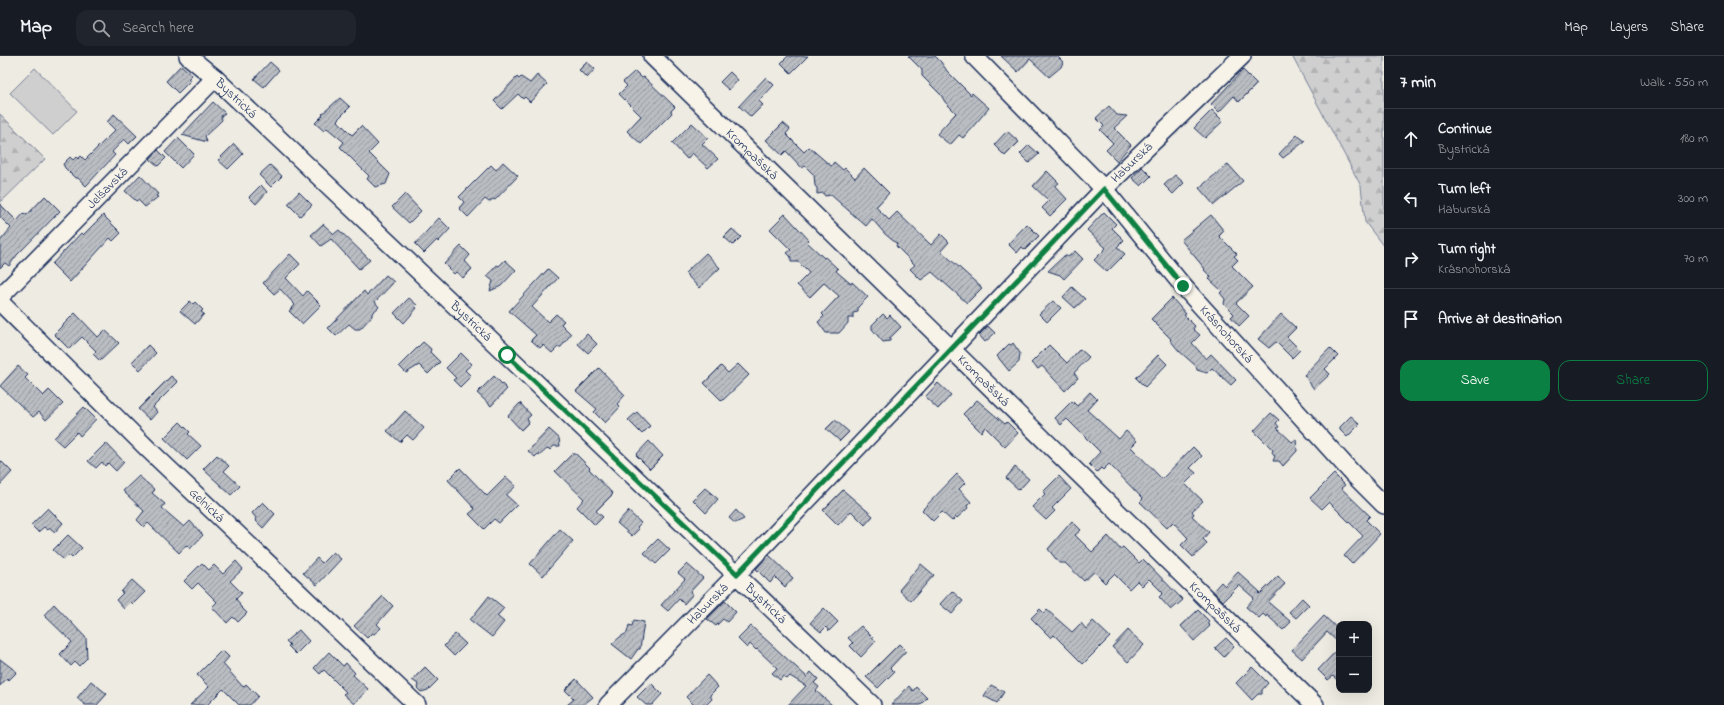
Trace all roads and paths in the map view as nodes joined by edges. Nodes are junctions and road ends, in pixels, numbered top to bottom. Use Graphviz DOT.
graph roads {
  1 [pos="188,56"];
  2 [pos="652,56"];
  3 [pos="974,56"];
  4 [pos="1242,56"];
  5 [pos="214,78"];
  6 [pos="1104,189"];
  7 [pos="0,297"];
  8 [pos="0,302"];
  9 [pos="950,349"];
  10 [pos="1384,505"];
  11 [pos="737,574"];
  12 [pos="417,705"];
  13 [pos="608,705"];
  14 [pos="872,705"];
  15 [pos="1315,705"];
  1 -- 5 [label="street, Bystrická"];
  2 -- 9 [label="street, Krompašská"];
  3 -- 6 [label="street, Krásnohorská"];
  4 -- 6 [label="street, Haburská"];
  5 -- 7 [label="street, Jelšavská"];
  5 -- 11 [label="street, Bystrická"];
  6 -- 9 [label="street, Haburská"];
  6 -- 10 [label="street, Krásnohorská"];
  8 -- 12 [label="street, Gelnická"];
  9 -- 11 [label="street, Haburská"];
  9 -- 15 [label="street, Krompašská"];
  11 -- 13 [label="street, Haburská"];
  11 -- 14 [label="street, Bystrická"];
}
